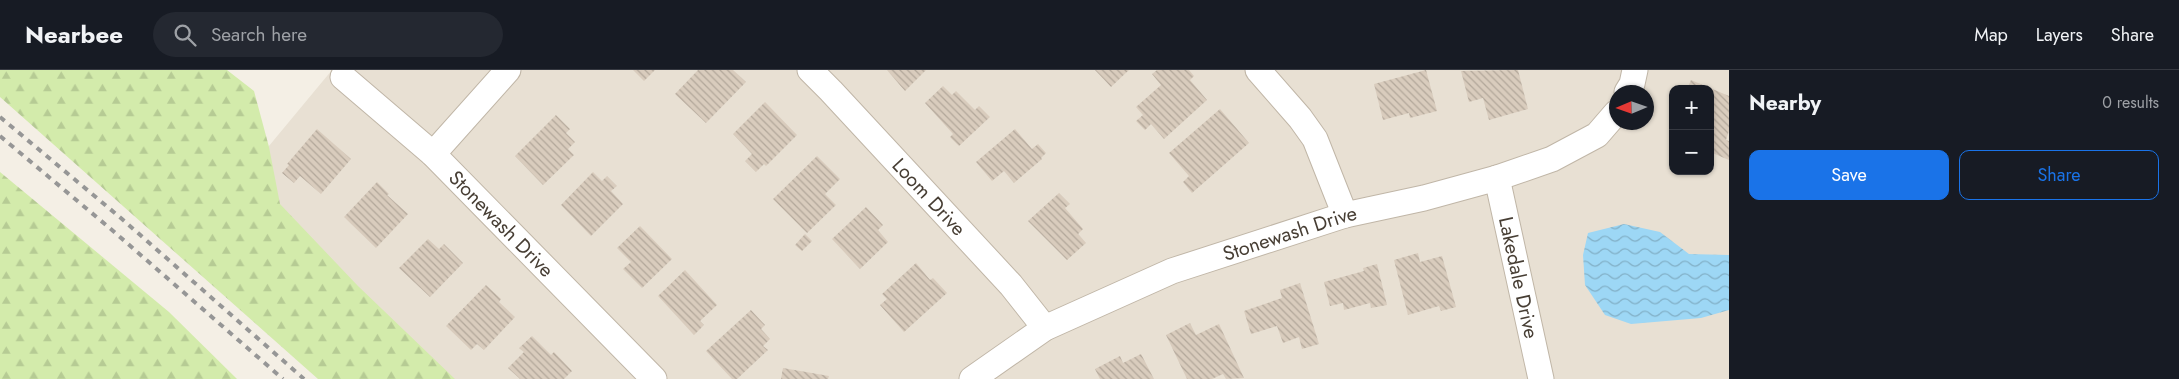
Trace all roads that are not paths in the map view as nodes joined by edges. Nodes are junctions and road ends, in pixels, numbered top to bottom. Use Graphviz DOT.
graph roads {
  1 [pos="508,70"];
  2 [pos="810,70"];
  3 [pos="1258,70"];
  4 [pos="1635,70"];
  5 [pos="343,76"];
  6 [pos="1631,85"];
  7 [pos="1609,121"];
  8 [pos="433,154"];
  9 [pos="1497,178"];
  10 [pos="1345,215"];
  11 [pos="1045,328"];
  12 [pos="654,379"];
  13 [pos="972,379"];
  14 [pos="1541,379"];
  1 -- 8 [label="street"];
  2 -- 11 [label="street, Loom Drive"];
  3 -- 10 [label="street"];
  4 -- 6 [label="street"];
  5 -- 8 [label="street, Stonewash Drive"];
  7 -- 9 [label="street, Stonewash Drive"];
  8 -- 12 [label="street, Stonewash Drive"];
  9 -- 10 [label="street, Stonewash Drive"];
  9 -- 14 [label="street, Lakedale Drive"];
  10 -- 11 [label="street, Stonewash Drive"];
  11 -- 13 [label="street, Stonewash Drive"];
}
